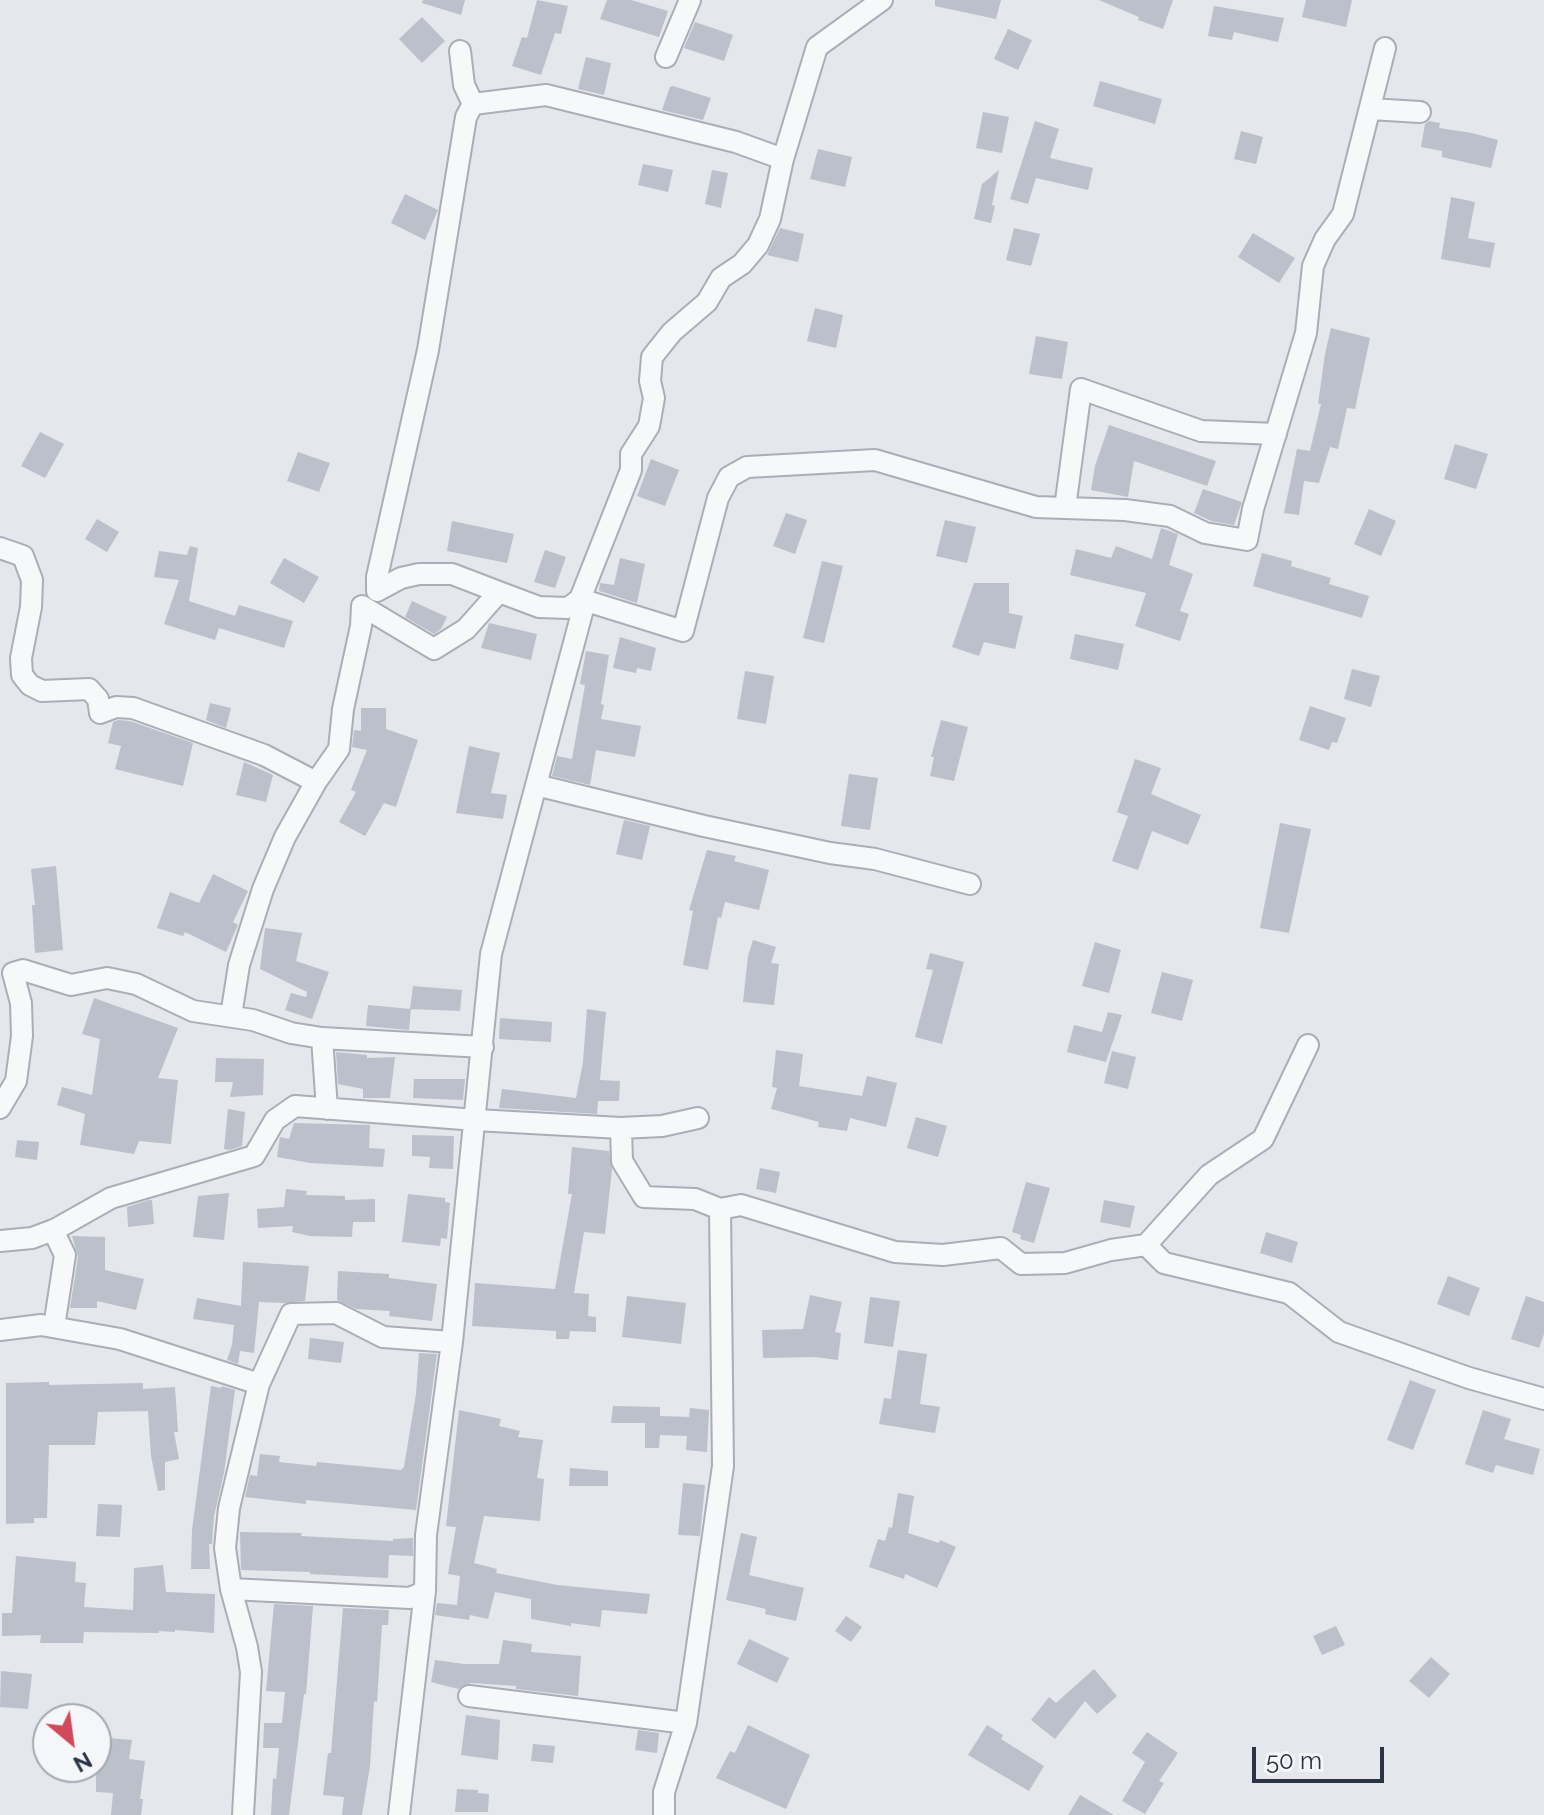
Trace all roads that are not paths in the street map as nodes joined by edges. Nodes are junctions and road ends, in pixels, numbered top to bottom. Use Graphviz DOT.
graph roads {
  1 [pos="690,0"];
  2 [pos="882,0"];
  3 [pos="1385,48"];
  4 [pos="460,51"];
  5 [pos="666,57"];
  6 [pos="473,104"];
  7 [pos="1370,109"];
  8 [pos="1420,112"];
  9 [pos="783,159"];
  10 [pos="1276,434"];
  11 [pos="1065,508"];
  12 [pos="0,548"];
  13 [pos="499,592"];
  14 [pos="580,599"];
  15 [pos="316,782"];
  16 [pos="536,785"];
  17 [pos="970,884"];
  18 [pos="0,967"];
  19 [pos="23,970"];
  20 [pos="231,1016"];
  21 [pos="322,1038"];
  22 [pos="1308,1045"];
  23 [pos="483,1047"];
  24 [pos="0,1108"];
  25 [pos="327,1109"];
  26 [pos="698,1118"];
  27 [pos="476,1120"];
  28 [pos="621,1128"];
  29 [pos="720,1209"];
  30 [pos="53,1230"];
  31 [pos="0,1241"];
  32 [pos="1146,1245"];
  33 [pos="54,1327"];
  34 [pos="0,1330"];
  35 [pos="452,1342"];
  36 [pos="259,1384"];
  37 [pos="1544,1399"];
  38 [pos="231,1589"];
  39 [pos="425,1591"];
  40 [pos="469,1696"];
  41 [pos="686,1723"];
  42 [pos="243,1815"];
  43 [pos="399,1815"];
  44 [pos="664,1815"];
  1 -- 5 [label="street"];
  2 -- 9 [label="street"];
  3 -- 7 [label="street"];
  4 -- 6 [label="street"];
  6 -- 9 [label="street"];
  6 -- 13 [label="street"];
  7 -- 8 [label="street"];
  7 -- 10 [label="street"];
  9 -- 14 [label="street"];
  10 -- 11 [label="street"];
  10 -- 11 [label="street"];
  11 -- 14 [label="street"];
  12 -- 15 [label="street"];
  13 -- 14 [label="street"];
  13 -- 15 [label="street"];
  14 -- 16 [label="street"];
  15 -- 20 [label="street"];
  16 -- 17 [label="street"];
  16 -- 23 [label="street"];
  18 -- 19 [label="street"];
  19 -- 20 [label="street"];
  19 -- 24 [label="street"];
  20 -- 21 [label="street"];
  21 -- 23 [label="street"];
  21 -- 25 [label="street"];
  22 -- 32 [label="street"];
  23 -- 27 [label="street"];
  25 -- 27 [label="street"];
  25 -- 30 [label="street"];
  26 -- 28 [label="street"];
  27 -- 28 [label="street"];
  27 -- 35 [label="street"];
  28 -- 29 [label="street"];
  29 -- 32 [label="street"];
  29 -- 41 [label="street"];
  30 -- 31 [label="street"];
  30 -- 33 [label="street"];
  32 -- 37 [label="street"];
  33 -- 34 [label="street"];
  33 -- 36 [label="street"];
  35 -- 36 [label="street"];
  35 -- 39 [label="street"];
  36 -- 38 [label="street"];
  38 -- 39 [label="street"];
  38 -- 42 [label="street"];
  39 -- 43 [label="street"];
  40 -- 41 [label="street"];
  41 -- 44 [label="street"];
}
